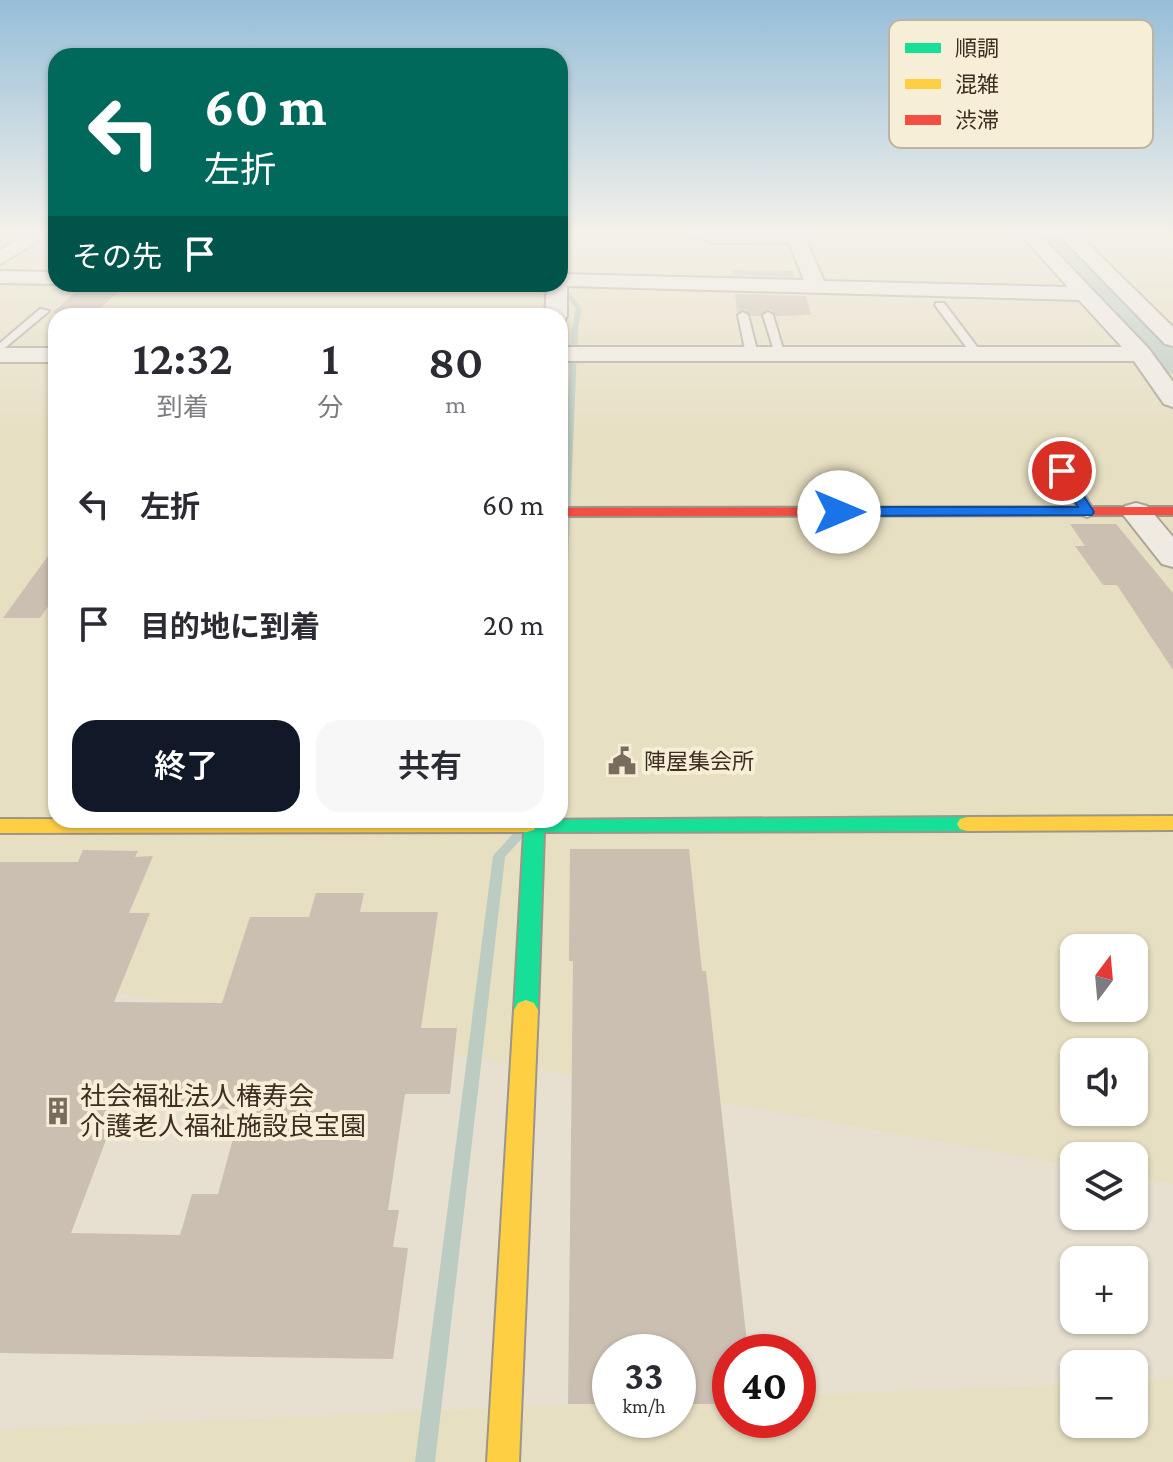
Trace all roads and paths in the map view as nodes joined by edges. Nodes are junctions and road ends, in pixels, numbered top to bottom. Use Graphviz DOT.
graph roads {
  1 [pos="1094,303"];
  2 [pos="1138,303"];
  3 [pos="940,305"];
  4 [pos="44,311"];
  5 [pos="743,315"];
  6 [pos="768,315"];
  7 [pos="1173,339"];
  8 [pos="0,349"];
  9 [pos="568,354"];
  10 [pos="752,354"];
  11 [pos="781,354"];
  12 [pos="977,354"];
  13 [pos="1141,354"];
  14 [pos="0,355"];
  15 [pos="48,355"];
  16 [pos="1173,399"];
  17 [pos="1062,471"];
  18 [pos="1173,511"];
  19 [pos="568,512"];
  20 [pos="1087,512"];
  21 [pos="1136,512"];
  22 [pos="1173,557"];
  23 [pos="568,823"];
  24 [pos="1173,823"];
  25 [pos="0,826"];
  26 [pos="48,826"];
  27 [pos="535,828"];
  28 [pos="503,1462"];
  1 -- 13 [label="street"];
  2 -- 7 [label="street"];
  3 -- 12 [label="lane"];
  4 -- 8 [label="lane"];
  5 -- 10 [label="lane"];
  6 -- 11 [label="lane"];
  9 -- 10 [label="street"];
  10 -- 11 [label="street"];
  11 -- 12 [label="street"];
  12 -- 13 [label="street"];
  13 -- 16 [label="street"];
  14 -- 15 [label="street"];
  17 -- 20 [label="lane"];
  18 -- 21 [label="street"];
  19 -- 20 [label="street"];
  20 -- 21 [label="street"];
  21 -- 22 [label="street"];
  23 -- 24 [label="street"];
  25 -- 26 [label="street"];
  27 -- 28 [label="street"];
}
